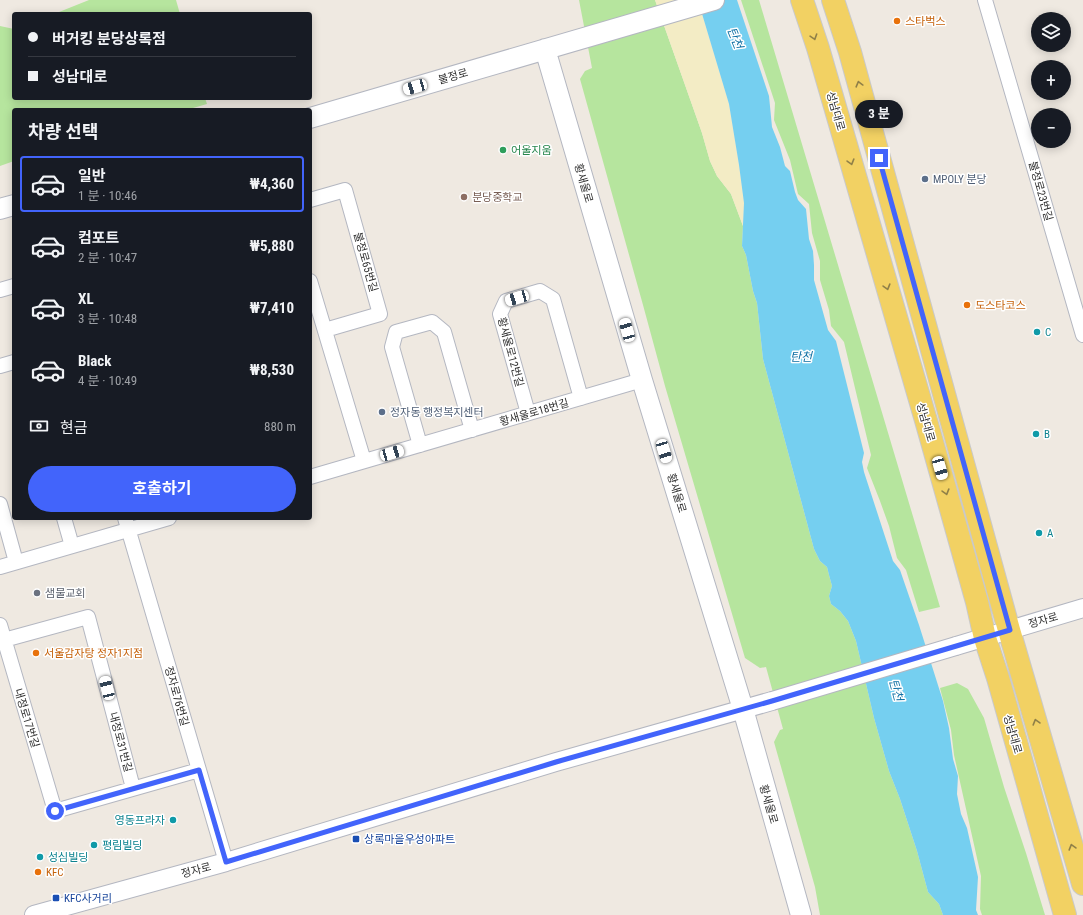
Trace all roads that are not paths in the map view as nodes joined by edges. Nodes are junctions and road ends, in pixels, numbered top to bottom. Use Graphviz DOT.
graph roads {
  1 [pos="714,0"];
  2 [pos="802,0"];
  3 [pos="833,0"];
  4 [pos="985,0"];
  5 [pos="545,49"];
  6 [pos="312,117"];
  7 [pos="312,199"];
  8 [pos="12,206"];
  9 [pos="0,209"];
  10 [pos="12,287"];
  11 [pos="312,288"];
  12 [pos="0,290"];
  13 [pos="325,330"];
  14 [pos="1083,335"];
  15 [pos="12,363"];
  16 [pos="0,366"];
  17 [pos="642,380"];
  18 [pos="581,398"];
  19 [pos="528,413"];
  20 [pos="472,430"];
  21 [pos="420,445"];
  22 [pos="364,461"];
  23 [pos="312,476"];
  24 [pos="0,504"];
  25 [pos="65,520"];
  26 [pos="154,520"];
  27 [pos="127,524"];
  28 [pos="72,546"];
  29 [pos="16,562"];
  30 [pos="0,567"];
  31 [pos="1083,608"];
  32 [pos="0,625"];
  33 [pos="1010,630"];
  34 [pos="985,638"];
  35 [pos="4,640"];
  36 [pos="743,709"];
  37 [pos="199,770"];
  38 [pos="133,788"];
  39 [pos="226,862"];
  40 [pos="1083,884"];
  41 [pos="34,915"];
  42 [pos="800,915"];
  43 [pos="1065,915"];
  1 -- 5 [label="main road, 불정로"];
  2 -- 34 [label="main road, 성남대로, one-way"];
  33 -- 3 [label="main road, one-way"];
  4 -- 14 [label="street, 불정로23번길"];
  5 -- 6 [label="main road, 불정로"];
  5 -- 17 [label="main road, 황새울로"];
  7 -- 13 [label="street, 불정로65번길"];
  8 -- 9 [label="main road"];
  10 -- 12 [label="street"];
  11 -- 13 [label="street"];
  13 -- 22 [label="street"];
  15 -- 16 [label="street"];
  17 -- 18 [label="street, 황새울로18번길"];
  17 -- 36 [label="main road, 황새울로"];
  18 -- 19 [label="street, 황새울로18번길"];
  18 -- 19 [label="street, 황새울로12번길"];
  19 -- 20 [label="street, 황새울로18번길"];
  20 -- 21 [label="street, 황새울로18번길"];
  20 -- 21 [label="street"];
  21 -- 22 [label="street, 황새울로18번길"];
  22 -- 23 [label="street, 황새울로18번길"];
  24 -- 29 [label="street"];
  25 -- 28 [label="street"];
  26 -- 27 [label="street"];
  27 -- 28 [label="street"];
  27 -- 37 [label="street, 정자로76번길"];
  28 -- 29 [label="street"];
  29 -- 30 [label="street"];
  31 -- 33 [label="street, 정자로"];
  32 -- 35 [label="street, 내정로17번길"];
  33 -- 34 [label="street, 정자로"];
  40 -- 33 [label="main road, one-way"];
  34 -- 36 [label="street, 정자로, bridge"];
  34 -- 43 [label="main road, 성남대로"];
  35 -- 38 [label="street, 내정로17번길"];
  35 -- 38 [label="street, 내정로31번길"];
  36 -- 39 [label="street, 정자로"];
  36 -- 42 [label="main road, 황새울로"];
  37 -- 38 [label="street"];
  37 -- 39 [label="street, 정자로76번길"];
  39 -- 41 [label="street, 정자로"];
}
